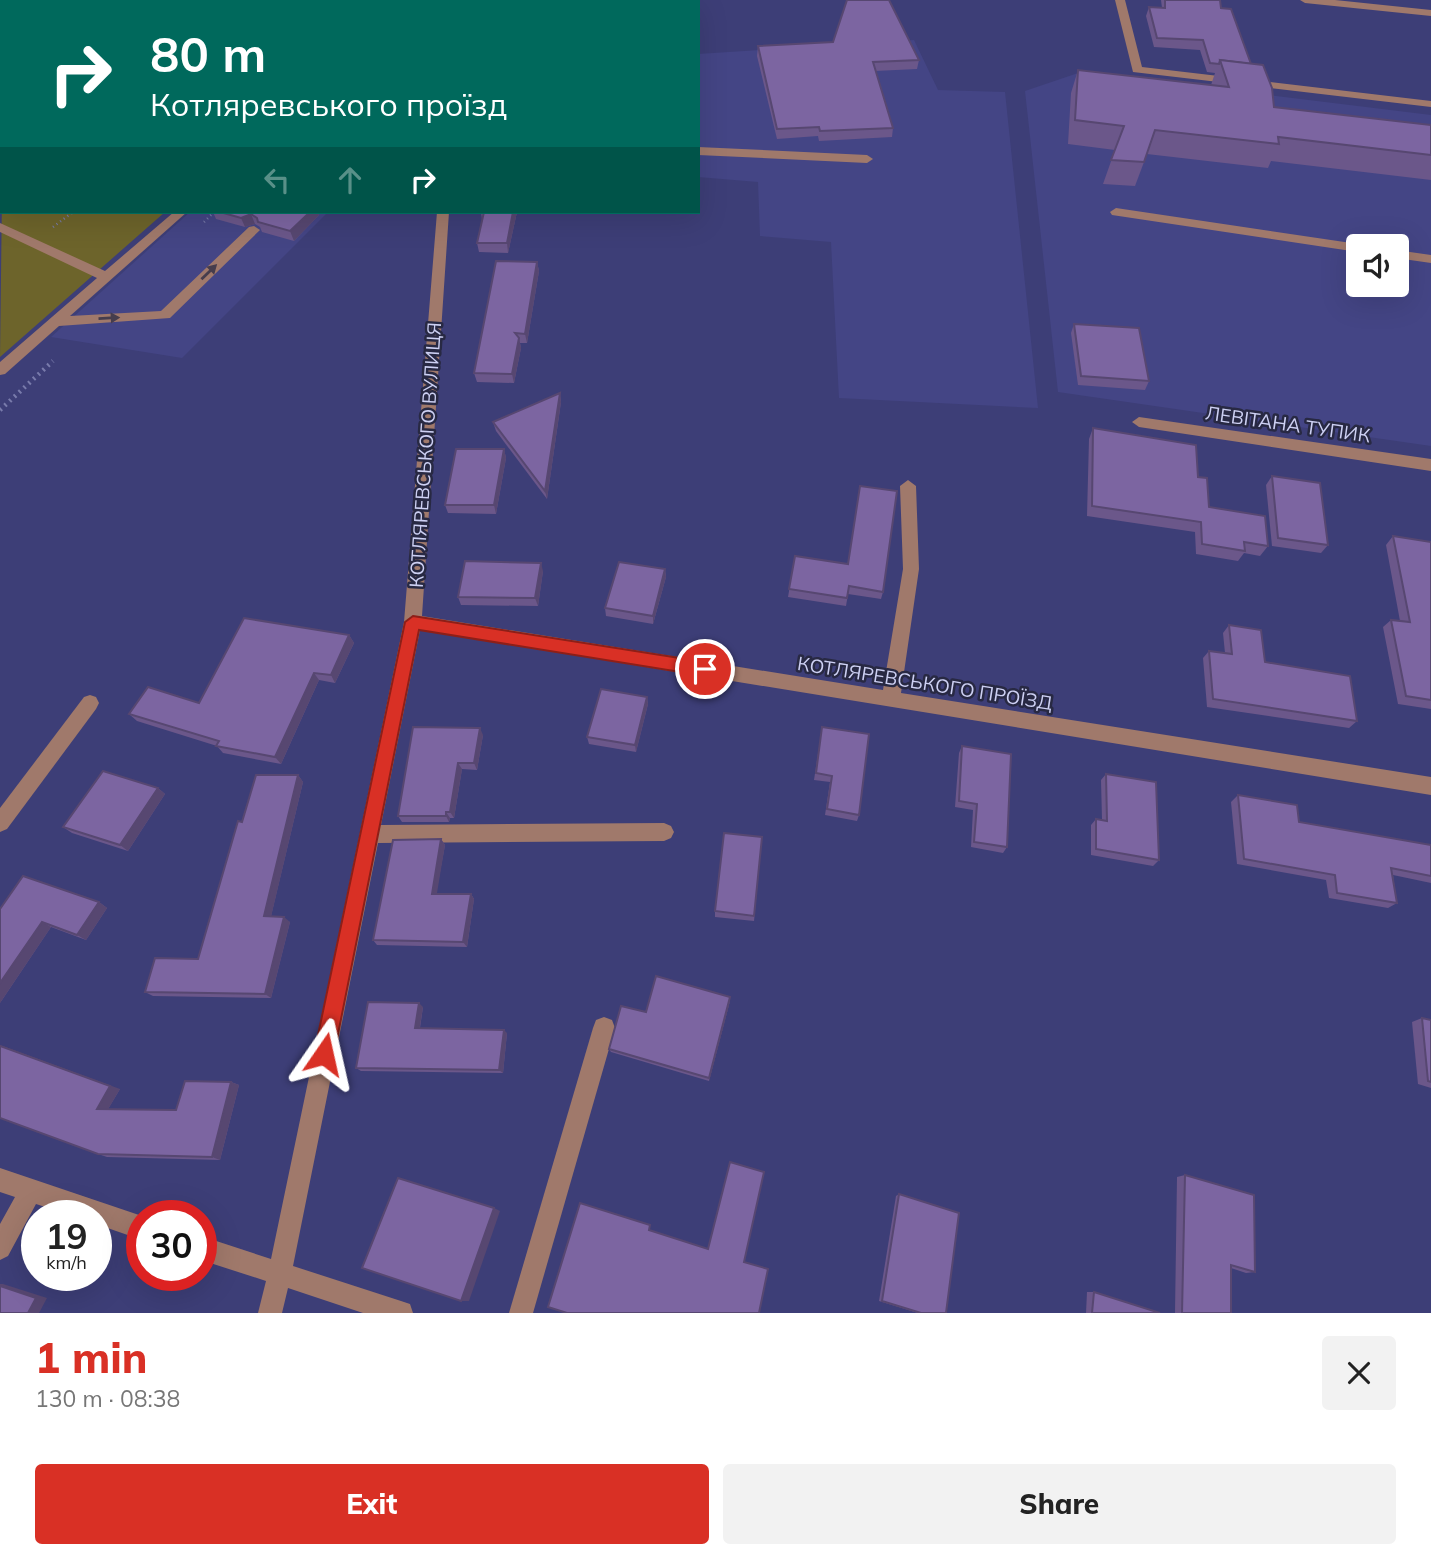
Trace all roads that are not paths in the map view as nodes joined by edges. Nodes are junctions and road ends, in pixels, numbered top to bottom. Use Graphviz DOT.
graph roads {
  1 [pos="1119,0"];
  2 [pos="1306,0"];
  3 [pos="1431,13"];
  4 [pos="1431,104"];
  5 [pos="700,151"];
  6 [pos="867,159"];
  7 [pos="1116,212"];
  8 [pos="179,214"];
  9 [pos="443,214"];
  10 [pos="0,227"];
  11 [pos="254,230"];
  12 [pos="1346,246"];
  13 [pos="1409,256"];
  14 [pos="1431,259"];
  15 [pos="107,277"];
  16 [pos="53,322"];
  17 [pos="0,370"];
  18 [pos="1139,422"];
  19 [pos="1431,465"];
  20 [pos="908,486"];
  21 [pos="413,622"];
  22 [pos="891,699"];
  23 [pos="90,703"];
  24 [pos="1431,786"];
  25 [pos="0,823"];
  26 [pos="664,832"];
  27 [pos="368,834"];
  28 [pos="604,1028"];
  29 [pos="0,1180"];
  30 [pos="30,1192"];
  31 [pos="126,1223"];
  32 [pos="0,1248"];
  33 [pos="217,1253"];
  34 [pos="281,1273"];
  35 [pos="270,1313"];
  36 [pos="401,1313"];
  37 [pos="521,1313"];
  1 -- 4 [label="street"];
  2 -- 3 [label="street"];
  5 -- 6 [label="street"];
  7 -- 12 [label="street"];
  8 -- 15 [label="street"];
  9 -- 21 [label="street, КОТЛЯРЕВСЬКОГО ВУЛИЦЯ"];
  10 -- 15 [label="street"];
  16 -- 11 [label="street, one-way"];
  13 -- 14 [label="street"];
  15 -- 16 [label="street"];
  16 -- 17 [label="street"];
  18 -- 19 [label="street, ЛЕВІТАНА ТУПИК"];
  20 -- 22 [label="street"];
  21 -- 22 [label="street, КОТЛЯРЕВСЬКОГО ПРОЇЗД"];
  21 -- 27 [label="street, КОТЛЯРЕВСЬКОГО ВУЛИЦЯ"];
  22 -- 24 [label="street, КОТЛЯРЕВСЬКОГО ПРОЇЗД"];
  23 -- 25 [label="street"];
  26 -- 27 [label="street"];
  27 -- 34 [label="street, КОТЛЯРЕВСЬКОГО ВУЛИЦЯ"];
  28 -- 37 [label="street"];
  29 -- 30 [label="street"];
  30 -- 31 [label="street"];
  30 -- 32 [label="street"];
  33 -- 34 [label="street"];
  34 -- 35 [label="street, КОТЛЯРЕВСЬКОГО ВУЛИЦЯ"];
  34 -- 36 [label="street"];
}
